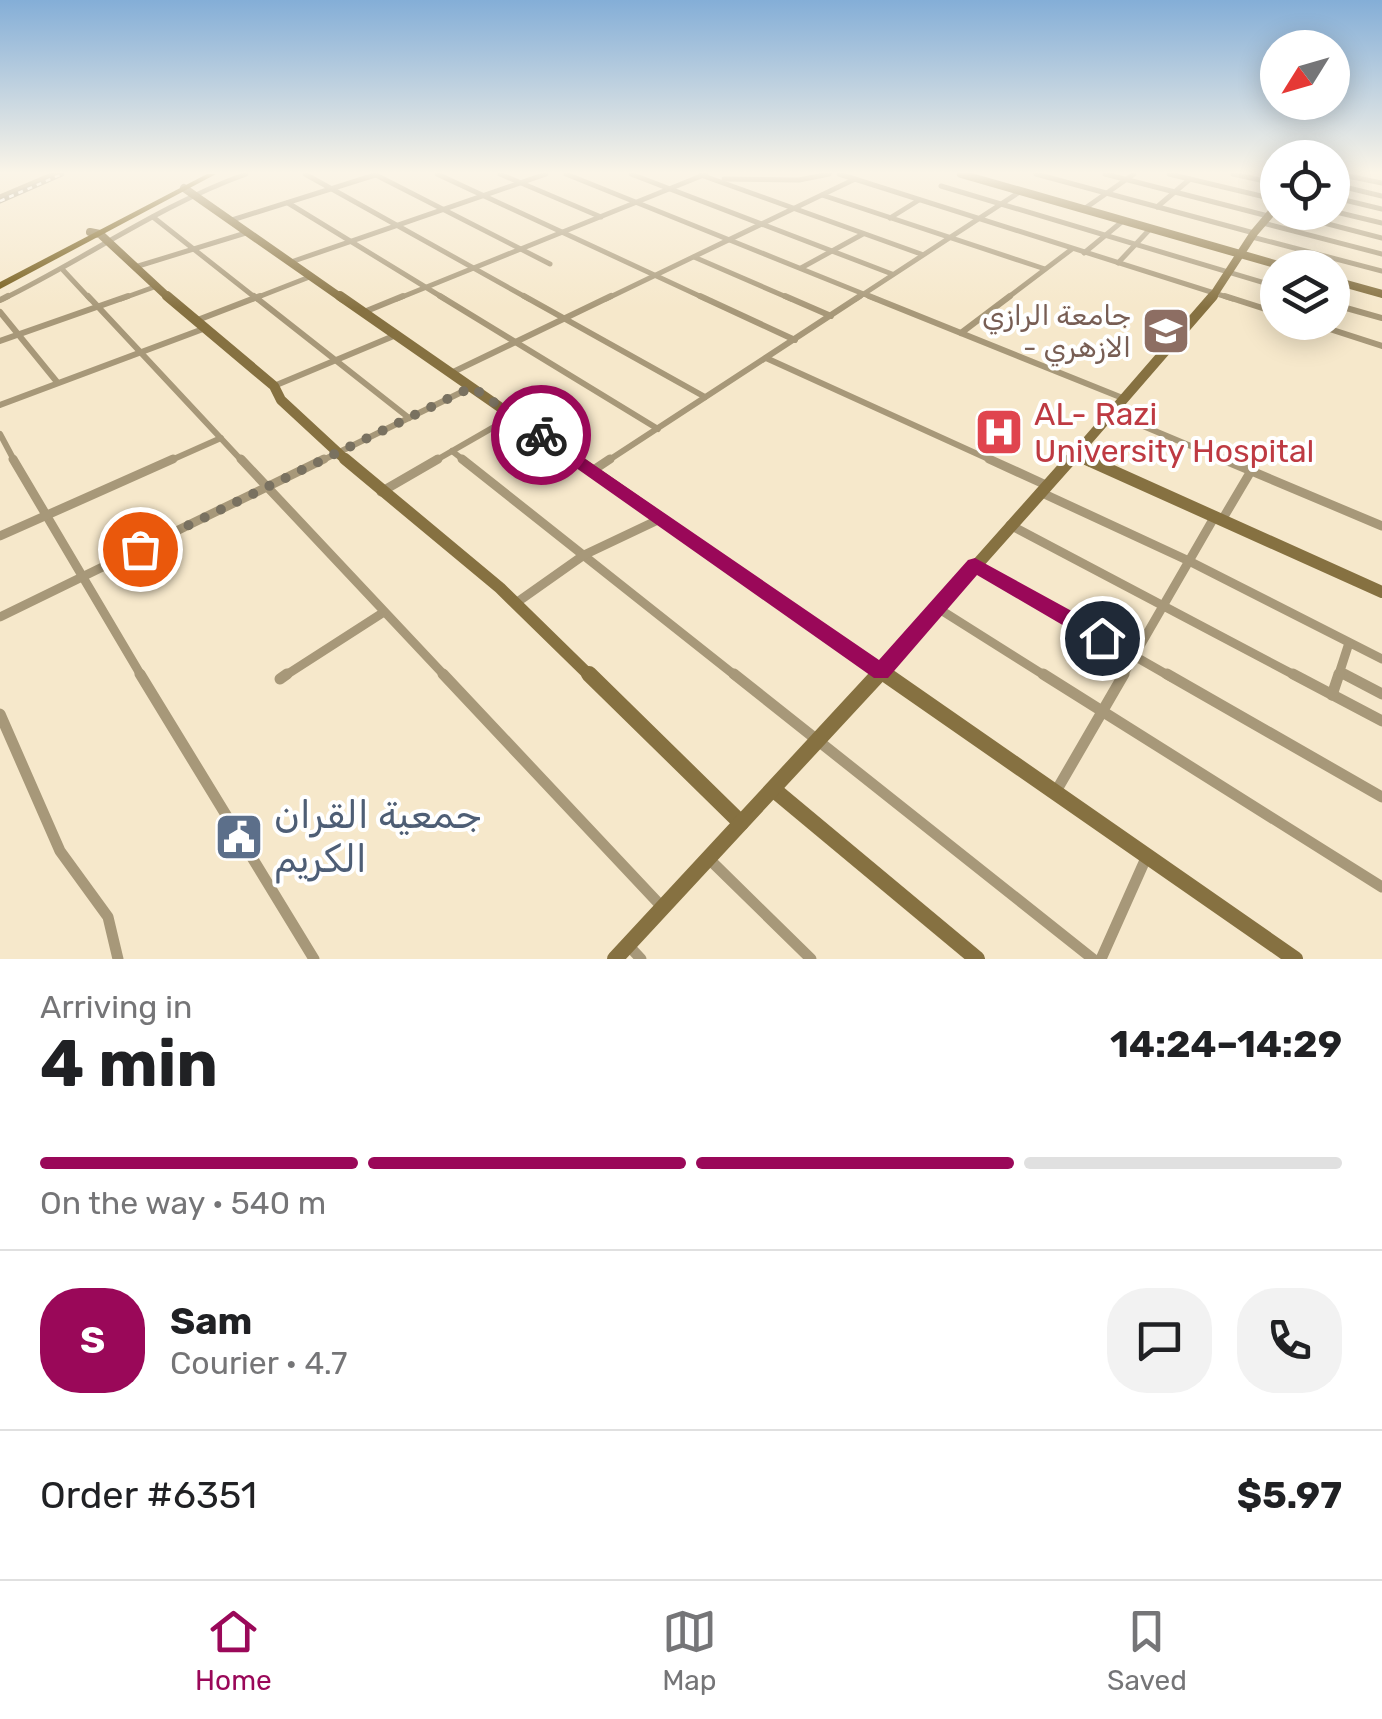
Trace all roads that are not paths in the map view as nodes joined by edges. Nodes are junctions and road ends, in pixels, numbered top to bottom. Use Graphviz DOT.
graph roads {
  1 [pos="129,219"];
  2 [pos="134,219"];
  3 [pos="148,219"];
  4 [pos="155,219"];
  5 [pos="236,219"];
  6 [pos="314,219"];
  7 [pos="387,219"];
  8 [pos="413,219"];
  9 [pos="462,219"];
  10 [pos="534,219"];
  11 [pos="596,219"];
  12 [pos="679,219"];
  13 [pos="747,219"];
  14 [pos="772,219"];
  15 [pos="823,219"];
  16 [pos="892,219"];
  17 [pos="977,219"];
  18 [pos="980,219"];
  19 [pos="1049,219"];
  20 [pos="1119,219"];
  21 [pos="232,220"];
  22 [pos="1124,220"];
  23 [pos="397,224"];
  24 [pos="761,224"];
  25 [pos="1151,228"];
  26 [pos="1260,228"];
  27 [pos="1288,230"];
  28 [pos="1311,230"];
  29 [pos="1341,230"];
  30 [pos="560,231"];
  31 [pos="249,232"];
  32 [pos="864,234"];
  33 [pos="100,236"];
  34 [pos="1106,236"];
  35 [pos="949,237"];
  36 [pos="1382,238"];
  37 [pos="731,239"];
  38 [pos="350,241"];
  39 [pos="1135,244"];
  40 [pos="519,247"];
  41 [pos="194,248"];
  42 [pos="1072,249"];
  43 [pos="1314,250"];
  44 [pos="830,252"];
  45 [pos="1084,253"];
  46 [pos="922,254"];
  47 [pos="1241,254"];
  48 [pos="1382,254"];
  49 [pos="694,256"];
  50 [pos="1260,260"];
  51 [pos="292,262"];
  52 [pos="1118,263"];
  53 [pos="1350,263"];
  54 [pos="550,264"];
  55 [pos="135,267"];
  56 [pos="473,267"];
  57 [pos="801,268"];
  58 [pos="1045,269"];
  59 [pos="62,270"];
  60 [pos="1382,272"];
  61 [pos="1230,273"];
  62 [pos="892,274"];
  63 [pos="655,275"];
  64 [pos="312,276"];
  65 [pos="0,278"];
  66 [pos="1260,282"];
  67 [pos="1350,285"];
  68 [pos="0,286"];
  69 [pos="157,286"];
  70 [pos="426,286"];
  71 [pos="1216,293"];
  72 [pos="864,294"];
  73 [pos="1382,294"];
  74 [pos="256,297"];
  75 [pos="0,300"];
  76 [pos="98,307"];
  77 [pos="1260,307"];
  78 [pos="1350,309"];
  79 [pos="0,312"];
  80 [pos="364,312"];
  81 [pos="831,316"];
  82 [pos="567,317"];
  83 [pos="1382,318"];
  84 [pos="199,325"];
  85 [pos="961,333"];
  86 [pos="18,334"];
  87 [pos="396,335"];
  88 [pos="1350,336"];
  89 [pos="795,340"];
  90 [pos="0,341"];
  91 [pos="518,341"];
  92 [pos="1382,346"];
  93 [pos="140,352"];
  94 [pos="766,358"];
  95 [pos="335,360"];
  96 [pos="451,373"];
  97 [pos="57,382"];
  98 [pos="274,386"];
  99 [pos="472,387"];
  100 [pos="706,396"];
  101 [pos="1125,398"];
  102 [pos="0,406"];
  103 [pos="1112,413"];
  104 [pos="513,416"];
  105 [pos="409,418"];
  106 [pos="658,429"];
  107 [pos="0,434"];
  108 [pos="221,438"];
  109 [pos="452,450"];
  110 [pos="338,452"];
  111 [pos="1074,454"];
  112 [pos="592,471"];
  113 [pos="1250,471"];
  114 [pos="267,487"];
  115 [pos="1043,488"];
  116 [pos="381,492"];
  117 [pos="44,517"];
  118 [pos="1218,518"];
  119 [pos="660,519"];
  120 [pos="1010,525"];
  121 [pos="1382,526"];
  122 [pos="0,536"];
  123 [pos="584,554"];
  124 [pos="1189,561"];
  125 [pos="975,565"];
  126 [pos="81,577"];
  127 [pos="1382,592"];
  128 [pos="516,604"];
  129 [pos="1163,605"];
  130 [pos="936,607"];
  131 [pos="384,612"];
  132 [pos="0,616"];
  133 [pos="1350,644"];
  134 [pos="1134,656"];
  135 [pos="1382,659"];
  136 [pos="881,672"];
  137 [pos="1340,672"];
  138 [pos="280,679"];
  139 [pos="1332,694"];
  140 [pos="1382,694"];
  141 [pos="1102,713"];
  142 [pos="0,714"];
  143 [pos="1382,721"];
  144 [pos="816,742"];
  145 [pos="772,789"];
  146 [pos="1056,793"];
  147 [pos="1382,797"];
  148 [pos="742,823"];
  149 [pos="1147,856"];
  150 [pos="708,858"];
  151 [pos="1382,887"];
  152 [pos="664,908"];
  153 [pos="628,945"];
  154 [pos="118,959"];
  155 [pos="314,959"];
  156 [pos="615,959"];
  157 [pos="640,959"];
  158 [pos="811,959"];
  159 [pos="977,959"];
  160 [pos="1093,959"];
  161 [pos="1100,959"];
  162 [pos="1295,959"];
  1 -- 33 [label="main road"];
  2 -- 33 [label="main road"];
  3 -- 33 [label="street"];
  4 -- 41 [label="street"];
  5 -- 21 [label="street"];
  6 -- 38 [label="street"];
  7 -- 23 [label="street"];
  8 -- 23 [label="street"];
  9 -- 40 [label="street"];
  10 -- 30 [label="street"];
  11 -- 30 [label="street"];
  12 -- 37 [label="street"];
  13 -- 24 [label="street"];
  14 -- 24 [label="street"];
  15 -- 32 [label="street"];
  16 -- 35 [label="street"];
  17 -- 35 [label="street"];
  18 -- 42 [label="street"];
  19 -- 34 [label="street"];
  20 -- 22 [label="street"];
  21 -- 31 [label="street"];
  22 -- 25 [label="street"];
  22 -- 34 [label="street"];
  23 -- 38 [label="street"];
  23 -- 56 [label="street"];
  24 -- 37 [label="street"];
  24 -- 44 [label="street"];
  25 -- 39 [label="street"];
  25 -- 47 [label="street"];
  26 -- 47 [label="street"];
  27 -- 43 [label="street"];
  28 -- 48 [label="street"];
  29 -- 36 [label="street"];
  30 -- 40 [label="street"];
  30 -- 63 [label="street"];
  31 -- 41 [label="street"];
  31 -- 51 [label="street"];
  32 -- 44 [label="street"];
  32 -- 46 [label="street"];
  33 -- 55 [label="street"];
  33 -- 59 [label="street"];
  33 -- 65 [label="main road"];
  33 -- 68 [label="main road"];
  34 -- 39 [label="street"];
  34 -- 45 [label="street"];
  35 -- 46 [label="street"];
  35 -- 58 [label="street"];
  37 -- 49 [label="street"];
  37 -- 57 [label="street"];
  38 -- 51 [label="street"];
  38 -- 70 [label="street"];
  39 -- 52 [label="street"];
  39 -- 61 [label="street"];
  40 -- 54 [label="street"];
  40 -- 56 [label="street"];
  41 -- 55 [label="street"];
  41 -- 74 [label="street"];
  42 -- 45 [label="street"];
  42 -- 58 [label="street"];
  44 -- 57 [label="street"];
  44 -- 62 [label="street"];
  45 -- 52 [label="street"];
  46 -- 62 [label="street"];
  47 -- 50 [label="street"];
  47 -- 61 [label="street"];
  49 -- 63 [label="street"];
  49 -- 81 [label="street"];
  51 -- 64 [label="street"];
  52 -- 71 [label="street"];
  53 -- 60 [label="street"];
  55 -- 69 [label="street"];
  56 -- 70 [label="street"];
  56 -- 82 [label="street"];
  57 -- 72 [label="street"];
  58 -- 85 [label="street"];
  59 -- 75 [label="street"];
  59 -- 76 [label="street"];
  61 -- 66 [label="street"];
  61 -- 71 [label="street"];
  62 -- 72 [label="street"];
  63 -- 82 [label="street"];
  63 -- 89 [label="street"];
  64 -- 74 [label="street"];
  64 -- 80 [label="street"];
  67 -- 73 [label="street"];
  69 -- 76 [label="street"];
  69 -- 84 [label="street"];
  70 -- 80 [label="street"];
  70 -- 91 [label="street"];
  71 -- 77 [label="street"];
  71 -- 101 [label="street"];
  72 -- 81 [label="street"];
  72 -- 85 [label="street"];
  74 -- 84 [label="street"];
  74 -- 95 [label="street"];
  76 -- 86 [label="street"];
  76 -- 93 [label="street"];
  78 -- 83 [label="street"];
  79 -- 86 [label="street"];
  80 -- 87 [label="street"];
  81 -- 89 [label="street"];
  82 -- 91 [label="street"];
  82 -- 100 [label="street"];
  84 -- 93 [label="street"];
  84 -- 98 [label="street"];
  85 -- 101 [label="street"];
  86 -- 90 [label="street"];
  86 -- 97 [label="street"];
  87 -- 95 [label="street"];
  87 -- 96 [label="street"];
  88 -- 92 [label="street"];
  89 -- 94 [label="street"];
  91 -- 96 [label="street"];
  91 -- 106 [label="street"];
  93 -- 97 [label="street"];
  93 -- 108 [label="street"];
  94 -- 100 [label="street"];
  94 -- 115 [label="street"];
  95 -- 98 [label="street"];
  95 -- 105 [label="street"];
  96 -- 99 [label="street"];
  97 -- 102 [label="street"];
  98 -- 110 [label="street"];
  99 -- 104 [label="street"];
  99 -- 105 [label="street"];
  100 -- 106 [label="street"];
  101 -- 103 [label="street"];
  103 -- 111 [label="street"];
  103 -- 113 [label="street"];
  104 -- 109 [label="street"];
  104 -- 112 [label="street"];
  105 -- 110 [label="street"];
  106 -- 112 [label="street"];
  107 -- 117 [label="street"];
  108 -- 114 [label="street"];
  108 -- 117 [label="street"];
  109 -- 116 [label="street"];
  109 -- 123 [label="street"];
  110 -- 114 [label="street"];
  110 -- 116 [label="street"];
  111 -- 115 [label="street"];
  111 -- 118 [label="street"];
  112 -- 119 [label="street"];
  113 -- 118 [label="street"];
  113 -- 121 [label="street"];
  114 -- 126 [label="street"];
  114 -- 131 [label="street"];
  115 -- 120 [label="street"];
  115 -- 124 [label="street"];
  116 -- 128 [label="street"];
  117 -- 122 [label="street"];
  117 -- 126 [label="street"];
  118 -- 124 [label="street"];
  118 -- 127 [label="street"];
  119 -- 123 [label="street"];
  119 -- 136 [label="street"];
  120 -- 125 [label="street"];
  120 -- 129 [label="street"];
  123 -- 128 [label="street"];
  123 -- 144 [label="street"];
  124 -- 129 [label="street"];
  124 -- 133 [label="street"];
  125 -- 130 [label="street"];
  125 -- 134 [label="street"];
  126 -- 132 [label="street"];
  126 -- 155 [label="street"];
  128 -- 148 [label="street"];
  129 -- 134 [label="street"];
  129 -- 139 [label="street"];
  130 -- 136 [label="street"];
  130 -- 141 [label="street"];
  131 -- 138 [label="street"];
  131 -- 152 [label="street"];
  133 -- 135 [label="street"];
  133 -- 137 [label="street"];
  134 -- 141 [label="street"];
  134 -- 147 [label="street"];
  136 -- 144 [label="street"];
  136 -- 146 [label="street"];
  137 -- 139 [label="street"];
  137 -- 140 [label="street"];
  139 -- 143 [label="street"];
  141 -- 146 [label="street"];
  141 -- 151 [label="street"];
  142 -- 154 [label="street"];
  144 -- 145 [label="street"];
  144 -- 160 [label="street"];
  145 -- 148 [label="street"];
  145 -- 159 [label="street"];
  146 -- 149 [label="street"];
  148 -- 150 [label="street"];
  149 -- 161 [label="street"];
  149 -- 162 [label="street"];
  150 -- 152 [label="street"];
  150 -- 158 [label="street"];
  152 -- 153 [label="street"];
  153 -- 156 [label="street"];
  153 -- 157 [label="street"];
}
